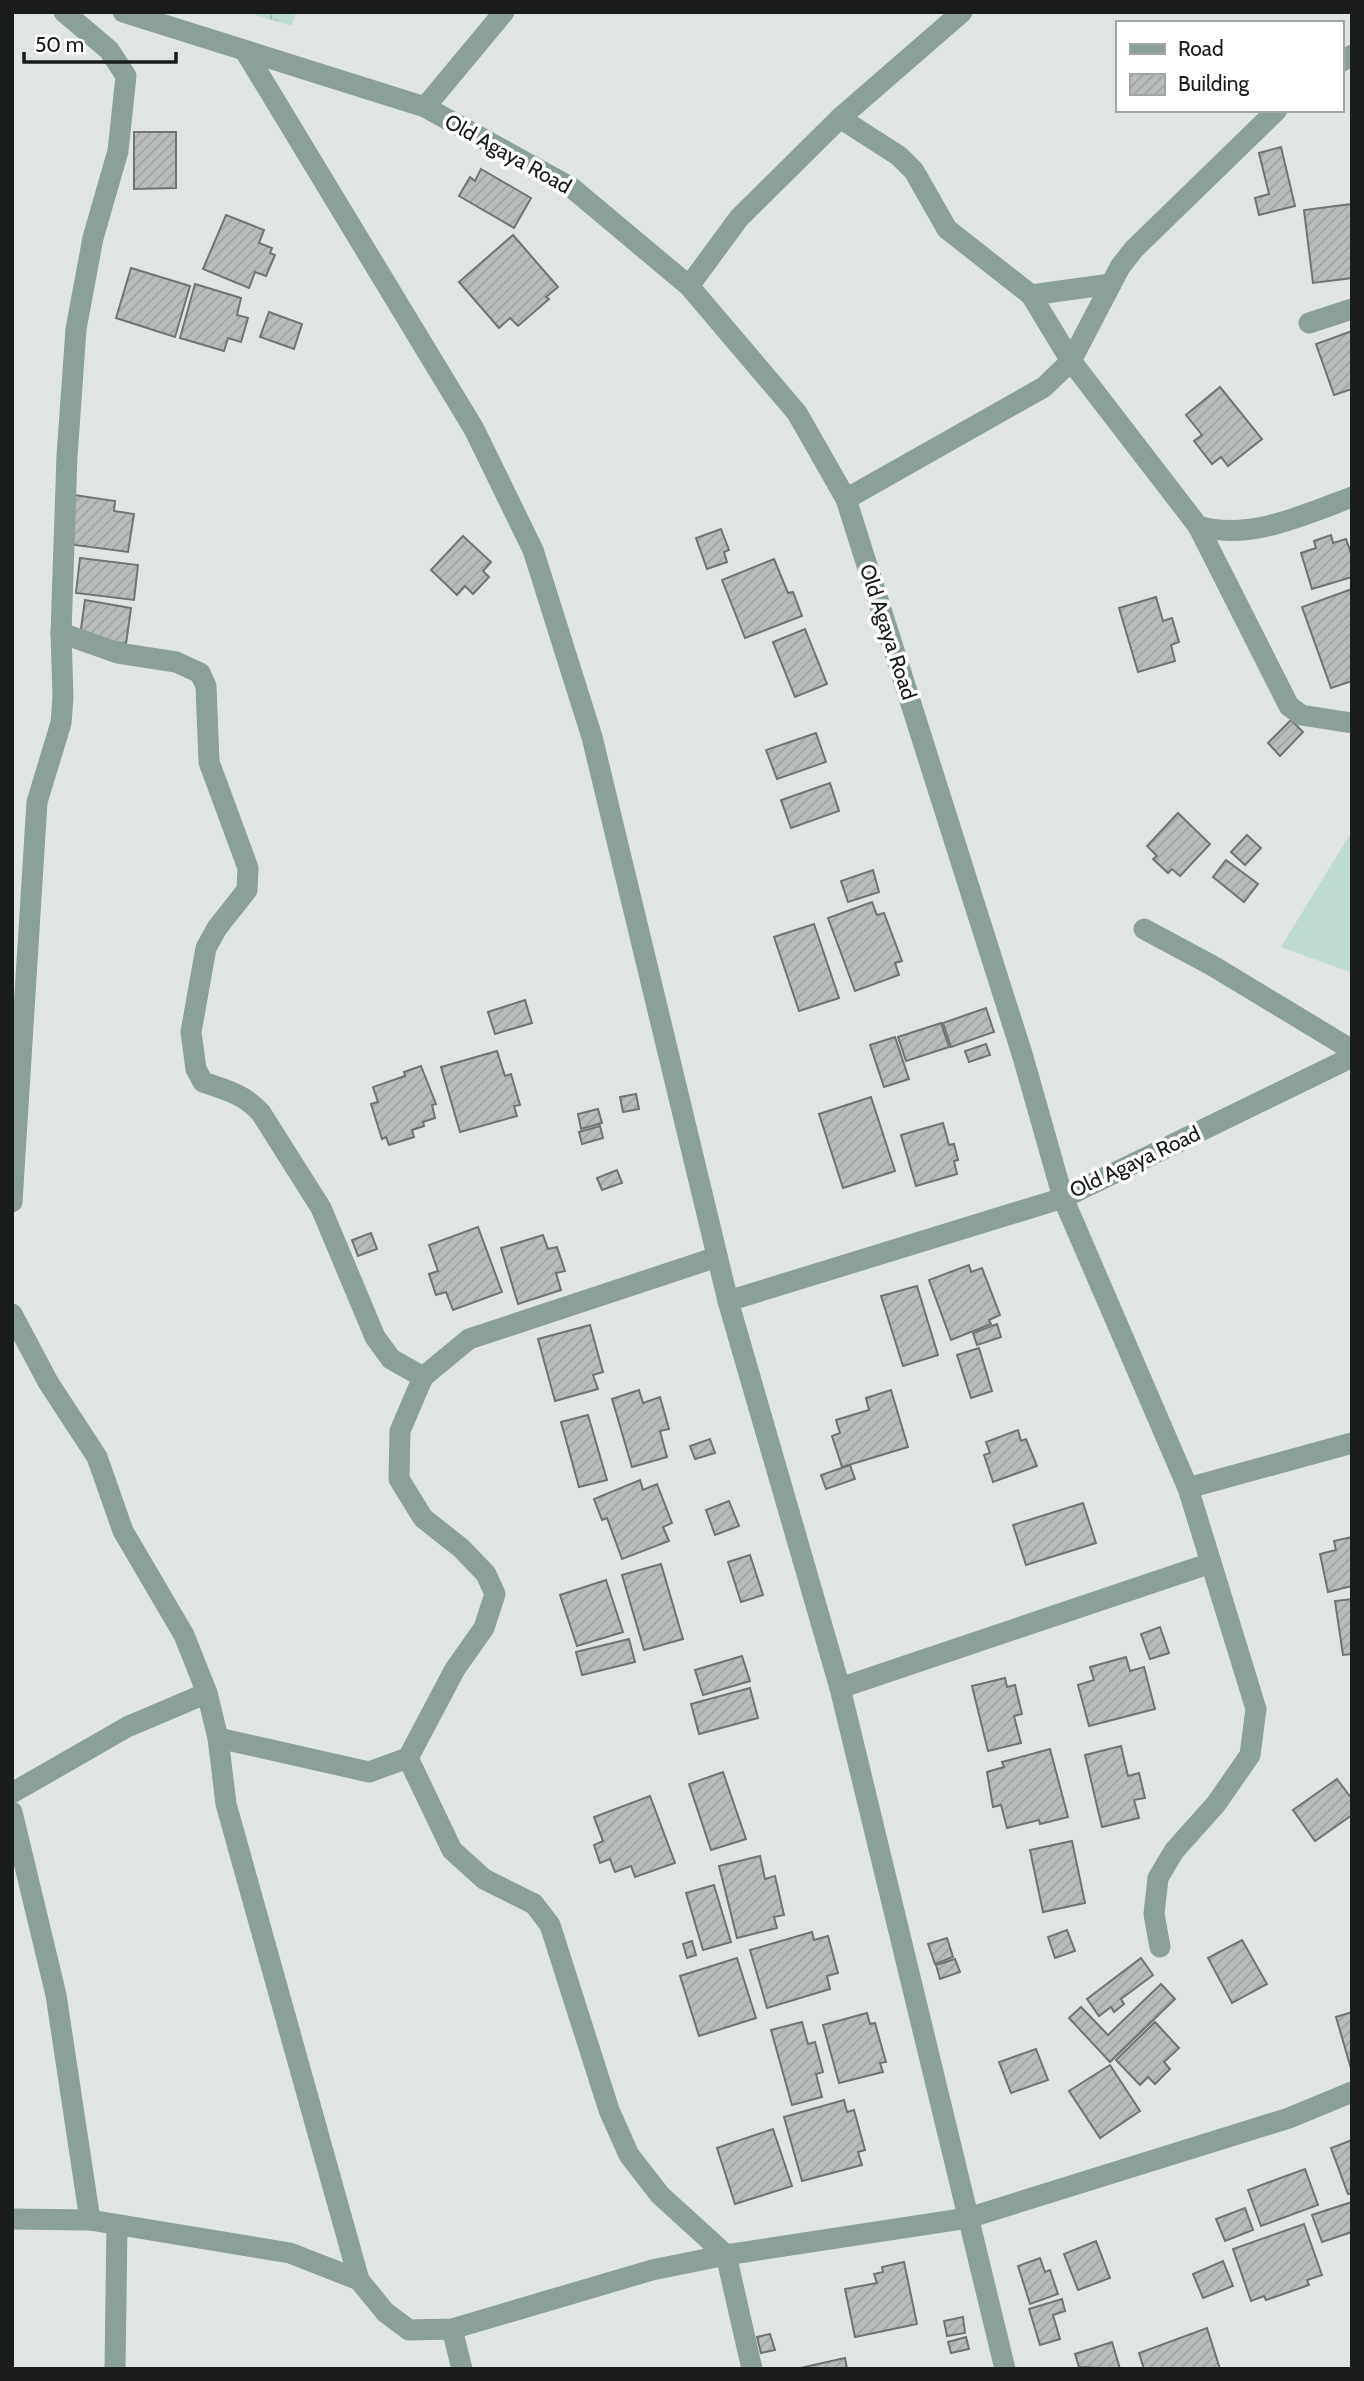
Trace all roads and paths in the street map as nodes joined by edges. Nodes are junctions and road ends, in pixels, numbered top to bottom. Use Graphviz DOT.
graph roads {
  1 [pos="64,12"];
  2 [pos="123,12"];
  3 [pos="503,12"];
  4 [pos="962,12"];
  5 [pos="245,51"];
  6 [pos="425,107"];
  7 [pos="1275,112"];
  8 [pos="840,118"];
  9 [pos="1111,284"];
  10 [pos="689,286"];
  11 [pos="1031,295"];
  12 [pos="1352,309"];
  13 [pos="1309,323"];
  14 [pos="1071,361"];
  15 [pos="1352,497"];
  16 [pos="846,499"];
  17 [pos="1198,526"];
  18 [pos="61,633"];
  19 [pos="1352,723"];
  20 [pos="1143,929"];
  21 [pos="1352,1050"];
  22 [pos="1352,1057"];
  23 [pos="1063,1198"];
  24 [pos="12,1202"];
  25 [pos="717,1258"];
  26 [pos="728,1301"];
  27 [pos="12,1314"];
  28 [pos="423,1377"];
  29 [pos="1352,1443"];
  30 [pos="1188,1488"];
  31 [pos="1211,1563"];
  32 [pos="840,1688"];
  33 [pos="207,1693"];
  34 [pos="218,1738"];
  35 [pos="408,1758"];
  36 [pos="12,1793"];
  37 [pos="12,1812"];
  38 [pos="1160,1947"];
  39 [pos="1352,2092"];
  40 [pos="968,2218"];
  41 [pos="12,2219"];
  42 [pos="90,2220"];
  43 [pos="117,2225"];
  44 [pos="726,2255"];
  45 [pos="359,2280"];
  46 [pos="452,2329"];
  47 [pos="115,2369"];
  48 [pos="462,2369"];
  49 [pos="752,2369"];
  50 [pos="1005,2369"];
  1 -- 18 [label="street"];
  2 -- 5 [label="street, Old Agaya Road"];
  3 -- 6 [label="street"];
  4 -- 8 [label="street"];
  5 -- 6 [label="street, Old Agaya Road"];
  5 -- 25 [label="street"];
  6 -- 10 [label="street, Old Agaya Road"];
  7 -- 9 [label="street"];
  8 -- 10 [label="street"];
  8 -- 11 [label="street"];
  9 -- 11 [label="street"];
  9 -- 14 [label="street"];
  10 -- 16 [label="street, Old Agaya Road"];
  11 -- 14 [label="street"];
  12 -- 13 [label="street"];
  14 -- 16 [label="street"];
  14 -- 17 [label="street"];
  15 -- 17 [label="street"];
  16 -- 23 [label="street, Old Agaya Road"];
  17 -- 19 [label="street"];
  18 -- 24 [label="street"];
  18 -- 28 [label="street"];
  20 -- 21 [label="street"];
  22 -- 23 [label="street, Old Agaya Road"];
  23 -- 26 [label="street"];
  23 -- 30 [label="street"];
  25 -- 26 [label="street"];
  25 -- 28 [label="street"];
  26 -- 32 [label="street"];
  27 -- 33 [label="street"];
  28 -- 35 [label="street"];
  29 -- 30 [label="street"];
  30 -- 31 [label="street"];
  31 -- 32 [label="street"];
  31 -- 38 [label="street"];
  32 -- 40 [label="street"];
  33 -- 34 [label="street"];
  33 -- 36 [label="street"];
  34 -- 35 [label="street"];
  34 -- 45 [label="street"];
  35 -- 44 [label="street"];
  37 -- 42 [label="street"];
  39 -- 40 [label="street"];
  40 -- 44 [label="street"];
  40 -- 50 [label="street"];
  41 -- 42 [label="street"];
  42 -- 43 [label="street"];
  43 -- 45 [label="street"];
  43 -- 47 [label="street"];
  44 -- 46 [label="street"];
  44 -- 49 [label="street"];
  45 -- 46 [label="street"];
  46 -- 48 [label="street"];
}
